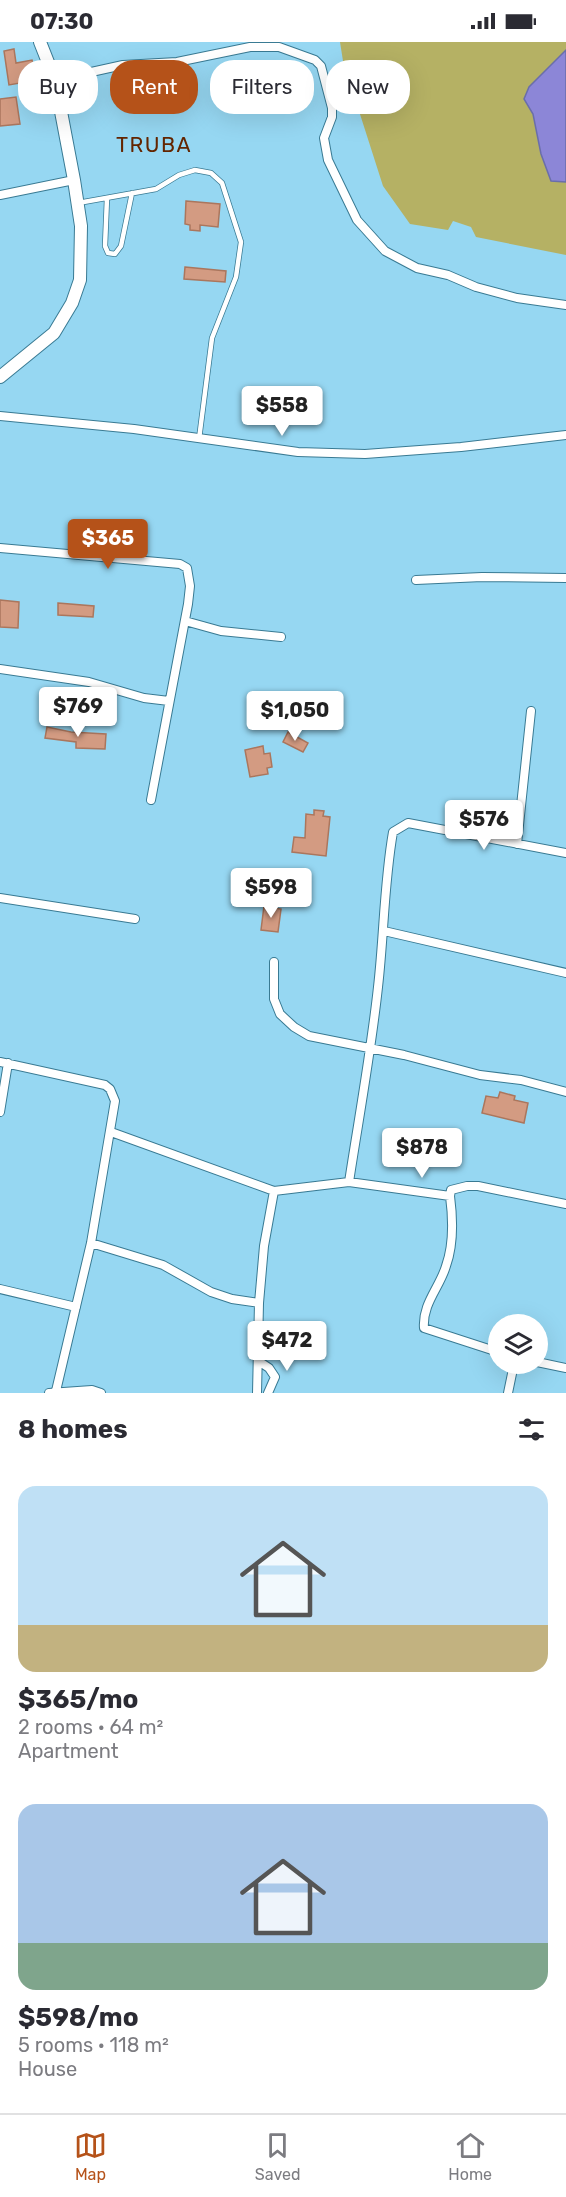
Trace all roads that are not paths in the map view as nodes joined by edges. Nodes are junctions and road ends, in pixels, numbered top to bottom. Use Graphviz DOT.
graph roads {
  1 [pos="40,42"];
  2 [pos="47,60"];
  3 [pos="98,71"];
  4 [pos="61,114"];
  5 [pos="74,180"];
  6 [pos="132,193"];
  7 [pos="0,195"];
  8 [pos="107,198"];
  9 [pos="78,203"];
  10 [pos="566,304"];
  11 [pos="0,377"];
  12 [pos="0,416"];
  13 [pos="566,435"];
  14 [pos="198,439"];
  15 [pos="0,548"];
  16 [pos="566,579"];
  17 [pos="416,580"];
  18 [pos="185,621"];
  19 [pos="281,636"];
  20 [pos="0,669"];
  21 [pos="169,701"];
  22 [pos="531,711"];
  23 [pos="151,800"];
  24 [pos="517,844"];
  25 [pos="566,853"];
  26 [pos="0,898"];
  27 [pos="135,919"];
  28 [pos="384,931"];
  29 [pos="274,962"];
  30 [pos="566,973"];
  31 [pos="370,1050"];
  32 [pos="4,1063"];
  33 [pos="566,1092"];
  34 [pos="0,1112"];
  35 [pos="111,1132"];
  36 [pos="349,1182"];
  37 [pos="274,1191"];
  38 [pos="450,1196"];
  39 [pos="566,1204"];
  40 [pos="91,1243"];
  41 [pos="0,1289"];
  42 [pos="260,1303"];
  43 [pos="76,1307"];
  44 [pos="488,1349"];
  45 [pos="260,1362"];
  46 [pos="548,1364"];
  47 [pos="566,1368"];
  48 [pos="512,1374"];
  49 [pos="52,1392"];
  50 [pos="101,1393"];
  51 [pos="257,1393"];
  52 [pos="268,1393"];
  53 [pos="508,1393"];
  1 -- 2 [label="street"];
  3 -- 10 [label="street"];
  4 -- 5 [label="street"];
  5 -- 7 [label="street"];
  5 -- 9 [label="street"];
  6 -- 8 [label="lane"];
  6 -- 8 [label="lane"];
  6 -- 14 [label="lane"];
  8 -- 9 [label="lane"];
  9 -- 11 [label="street"];
  12 -- 14 [label="street"];
  13 -- 14 [label="street"];
  15 -- 18 [label="street"];
  16 -- 17 [label="street"];
  18 -- 19 [label="street"];
  18 -- 21 [label="street"];
  20 -- 21 [label="street"];
  21 -- 23 [label="street"];
  22 -- 24 [label="street"];
  24 -- 25 [label="street"];
  24 -- 28 [label="street"];
  26 -- 27 [label="street"];
  28 -- 30 [label="street"];
  28 -- 31 [label="street"];
  29 -- 31 [label="street"];
  31 -- 33 [label="street"];
  31 -- 36 [label="street"];
  32 -- 34 [label="street"];
  32 -- 35 [label="street"];
  35 -- 37 [label="street"];
  35 -- 40 [label="street"];
  36 -- 37 [label="street"];
  36 -- 38 [label="street"];
  37 -- 42 [label="street"];
  38 -- 39 [label="street"];
  38 -- 44 [label="street"];
  40 -- 42 [label="street"];
  40 -- 43 [label="street"];
  41 -- 43 [label="street"];
  42 -- 45 [label="street"];
  43 -- 49 [label="street"];
  45 -- 51 [label="street"];
  45 -- 52 [label="street"];
  46 -- 47 [label="street"];
  48 -- 53 [label="street"];
  49 -- 50 [label="street"];
}
